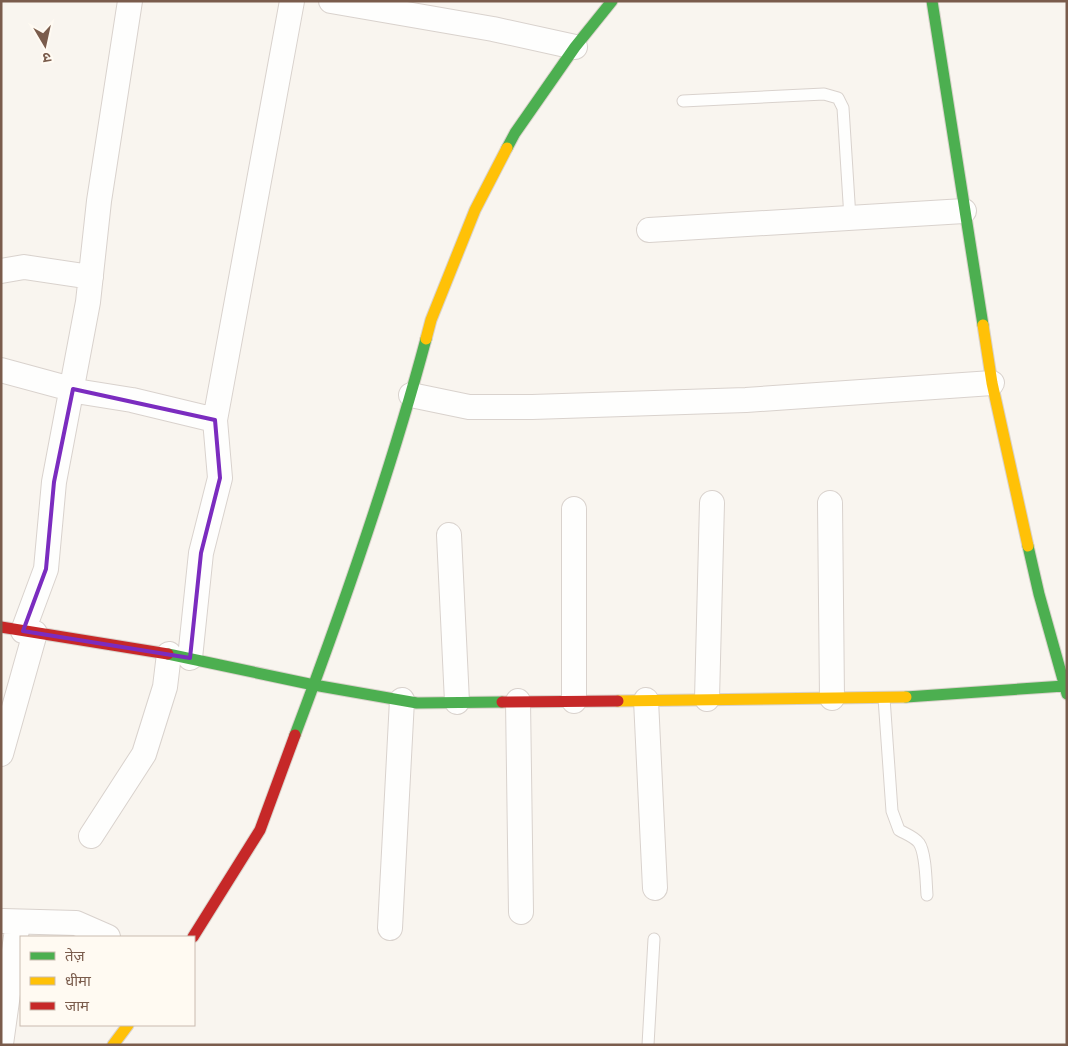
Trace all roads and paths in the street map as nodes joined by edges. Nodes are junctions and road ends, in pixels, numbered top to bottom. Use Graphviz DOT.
graph roads {
  1 [pos="130,1"];
  2 [pos="292,1"];
  3 [pos="331,1"];
  4 [pos="612,1"];
  5 [pos="932,1"];
  6 [pos="575,47"];
  7 [pos="683,101"];
  8 [pos="964,211"];
  9 [pos="850,218"];
  10 [pos="648,230"];
  11 [pos="1,271"];
  12 [pos="92,277"];
  13 [pos="1,370"];
  14 [pos="992,383"];
  15 [pos="73,389"];
  16 [pos="411,395"];
  17 [pos="215,420"];
  18 [pos="712,503"];
  19 [pos="830,503"];
  20 [pos="574,509"];
  21 [pos="449,535"];
  22 [pos="20,631"];
  23 [pos="180,656"];
  24 [pos="314,685"];
  25 [pos="1066,690"];
  26 [pos="832,698"];
  27 [pos="884,698"];
  28 [pos="706,699"];
  29 [pos="402,700"];
  30 [pos="646,700"];
  31 [pos="574,701"];
  32 [pos="457,702"];
  33 [pos="518,702"];
  34 [pos="1,754"];
  35 [pos="91,836"];
  36 [pos="655,888"];
  37 [pos="927,895"];
  38 [pos="521,912"];
  39 [pos="9,922"];
  40 [pos="390,928"];
  41 [pos="106,936"];
  42 [pos="194,936"];
  43 [pos="654,939"];
  44 [pos="127,1026"];
  45 [pos="1,1044"];
  46 [pos="113,1045"];
  47 [pos="648,1045"];
  1 -- 12 [label="street"];
  2 -- 17 [label="street"];
  3 -- 6 [label="street"];
  4 -- 6 [label="street"];
  5 -- 8 [label="street"];
  6 -- 16 [label="street"];
  7 -- 9 [label="lane"];
  8 -- 9 [label="street"];
  8 -- 14 [label="street"];
  9 -- 10 [label="street"];
  11 -- 12 [label="street"];
  12 -- 15 [label="street"];
  13 -- 15 [label="street"];
  14 -- 16 [label="street"];
  14 -- 25 [label="street"];
  15 -- 17 [label="street"];
  15 -- 22 [label="street"];
  16 -- 24 [label="street"];
  17 -- 23 [label="street"];
  18 -- 28 [label="street"];
  19 -- 26 [label="street"];
  20 -- 31 [label="street"];
  21 -- 32 [label="street"];
  22 -- 23 [label="street"];
  22 -- 34 [label="street"];
  23 -- 24 [label="street"];
  23 -- 35 [label="street"];
  24 -- 29 [label="street"];
  24 -- 42 [label="street"];
  25 -- 27 [label="street"];
  26 -- 27 [label="street"];
  26 -- 28 [label="street"];
  27 -- 37 [label="lane"];
  28 -- 30 [label="street"];
  29 -- 32 [label="street"];
  29 -- 40 [label="street"];
  30 -- 31 [label="street"];
  30 -- 36 [label="street"];
  31 -- 33 [label="street"];
  32 -- 33 [label="street"];
  33 -- 38 [label="street"];
  39 -- 41 [label="street"];
  39 -- 45 [label="street"];
  43 -- 47 [label="lane"];
  44 -- 46 [label="street"];
}
